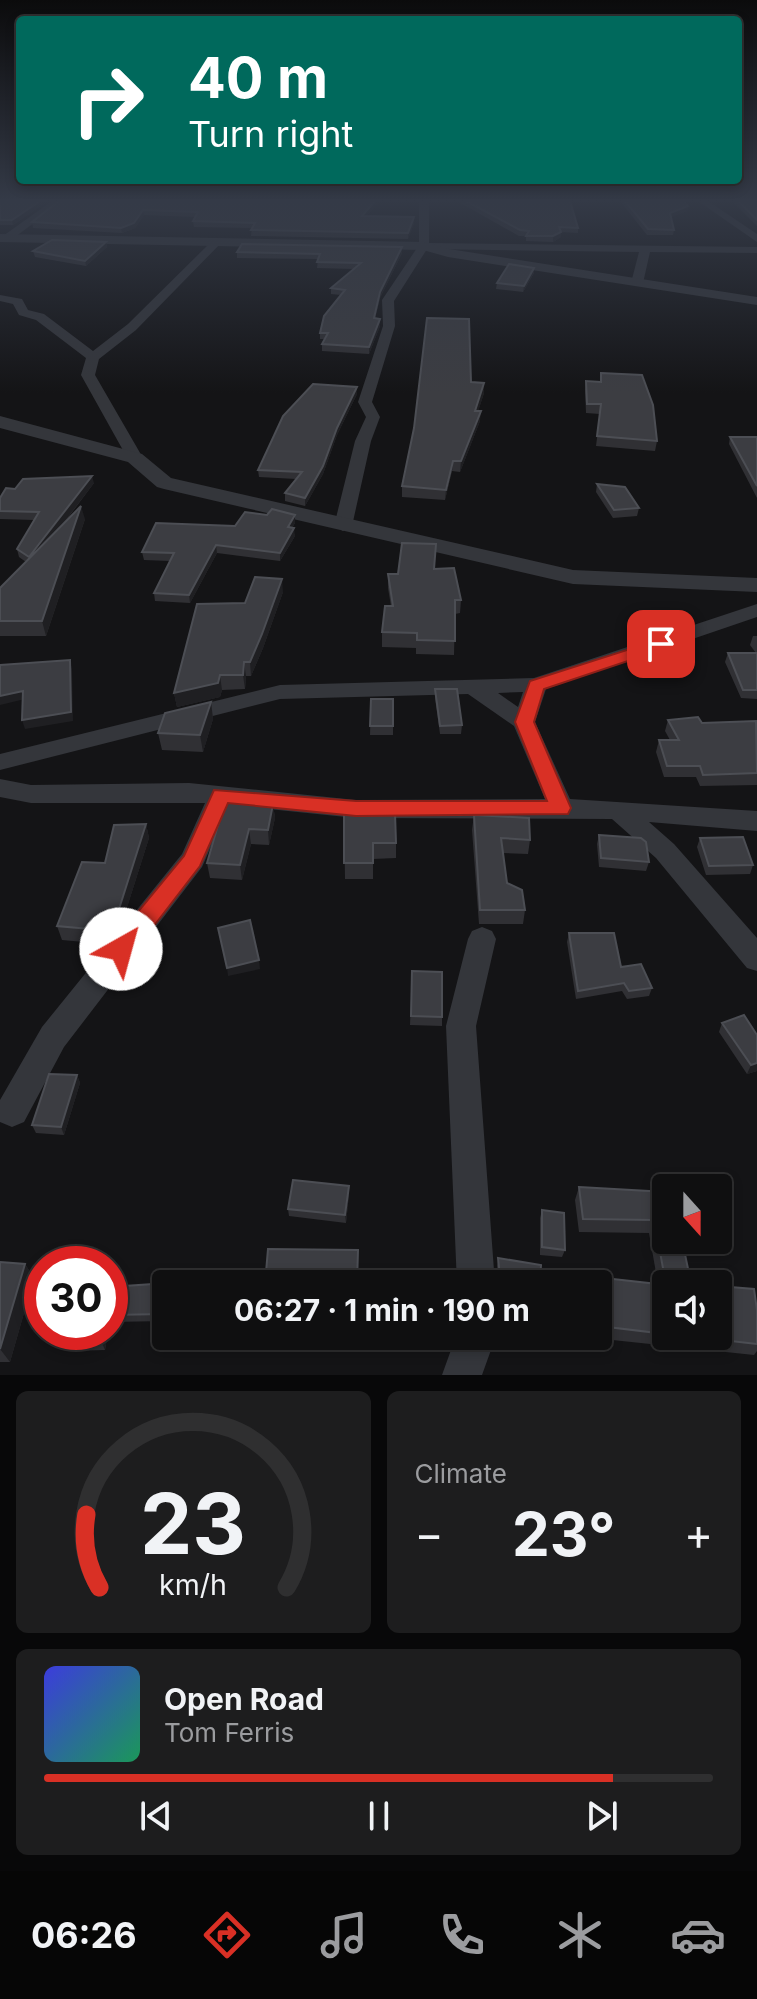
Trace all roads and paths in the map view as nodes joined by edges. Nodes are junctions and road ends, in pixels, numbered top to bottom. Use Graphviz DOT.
graph roads {
  1 [pos="194,265"];
  2 [pos="409,265"];
  3 [pos="525,265"];
  4 [pos="641,265"];
  5 [pos="637,283"];
  6 [pos="0,298"];
  7 [pos="757,301"];
  8 [pos="93,357"];
  9 [pos="0,422"];
  10 [pos="135,458"];
  11 [pos="343,526"];
  12 [pos="757,585"];
  13 [pos="757,610"];
  14 [pos="536,685"];
  15 [pos="475,688"];
  16 [pos="524,722"];
  17 [pos="0,762"];
  18 [pos="0,788"];
  19 [pos="221,795"];
  20 [pos="561,808"];
  21 [pos="619,810"];
  22 [pos="757,821"];
  23 [pos="482,939"];
  24 [pos="757,959"];
  25 [pos="12,1111"];
  26 [pos="475,1270"];
  27 [pos="471,1350"];
  28 [pos="462,1375"];
  1 -- 8 [label="street"];
  2 -- 11 [label="street"];
  3 -- 5 [label="street"];
  4 -- 5 [label="street"];
  5 -- 7 [label="street"];
  6 -- 8 [label="street"];
  8 -- 10 [label="street"];
  9 -- 10 [label="street"];
  10 -- 11 [label="street"];
  11 -- 12 [label="street"];
  13 -- 14 [label="street"];
  14 -- 15 [label="street"];
  14 -- 16 [label="street"];
  15 -- 16 [label="street"];
  15 -- 17 [label="street"];
  16 -- 20 [label="street"];
  18 -- 19 [label="street"];
  19 -- 20 [label="street"];
  19 -- 25 [label="street"];
  20 -- 21 [label="street"];
  21 -- 22 [label="street"];
  21 -- 24 [label="street"];
  23 -- 26 [label="street"];
  27 -- 28 [label="street"];
}
